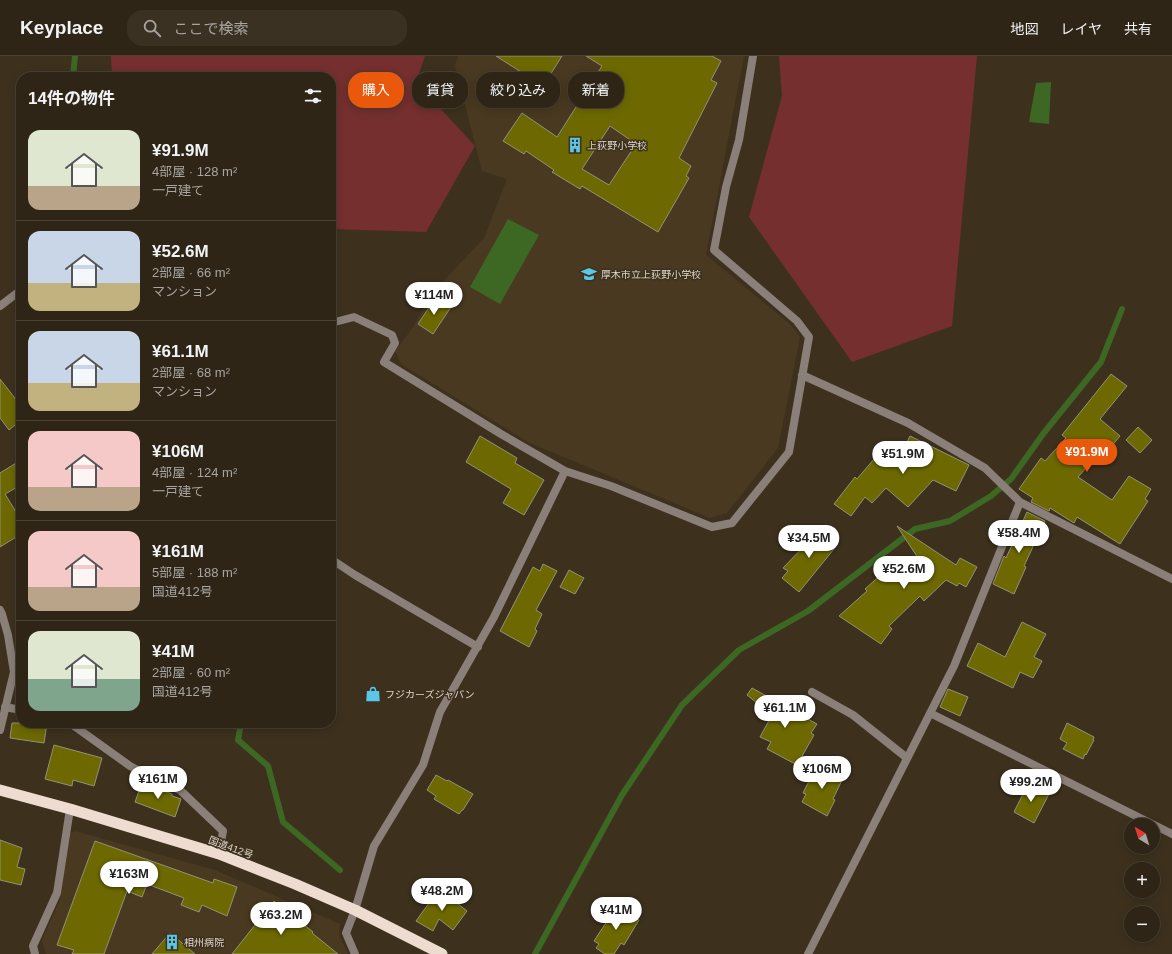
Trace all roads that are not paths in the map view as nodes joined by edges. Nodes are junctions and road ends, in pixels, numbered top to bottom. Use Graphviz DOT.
graph roads {
  1 [pos="753,56"];
  2 [pos="16,294"];
  3 [pos="0,306"];
  4 [pos="336,322"];
  5 [pos="802,375"];
  6 [pos="565,471"];
  7 [pos="1020,502"];
  8 [pos="336,562"];
  9 [pos="1172,579"];
  10 [pos="0,610"];
  11 [pos="478,647"];
  12 [pos="812,692"];
  13 [pos="5,707"];
  14 [pos="16,709"];
  15 [pos="930,713"];
  16 [pos="77,728"];
  17 [pos="0,730"];
  18 [pos="907,758"];
  19 [pos="0,790"];
  20 [pos="70,809"];
  21 [pos="1172,834"];
  22 [pos="219,854"];
  23 [pos="355,910"];
  24 [pos="35,954"];
  25 [pos="355,954"];
  26 [pos="442,954"];
  27 [pos="808,954"];
  1 -- 5 [label="street"];
  2 -- 3 [label="street"];
  4 -- 6 [label="street"];
  5 -- 6 [label="street"];
  5 -- 7 [label="street"];
  6 -- 11 [label="street"];
  7 -- 9 [label="street"];
  7 -- 15 [label="street"];
  8 -- 11 [label="street"];
  10 -- 13 [label="street"];
  11 -- 23 [label="street"];
  12 -- 18 [label="street"];
  13 -- 14 [label="street"];
  13 -- 17 [label="street"];
  15 -- 18 [label="street"];
  15 -- 21 [label="street"];
  16 -- 22 [label="street"];
  18 -- 27 [label="street"];
  19 -- 20 [label="highway, 国道412号"];
  20 -- 22 [label="highway, 国道412号"];
  20 -- 24 [label="street"];
  22 -- 23 [label="highway, 国道412号"];
  23 -- 25 [label="street"];
  23 -- 26 [label="highway, 国道412号"];
}
